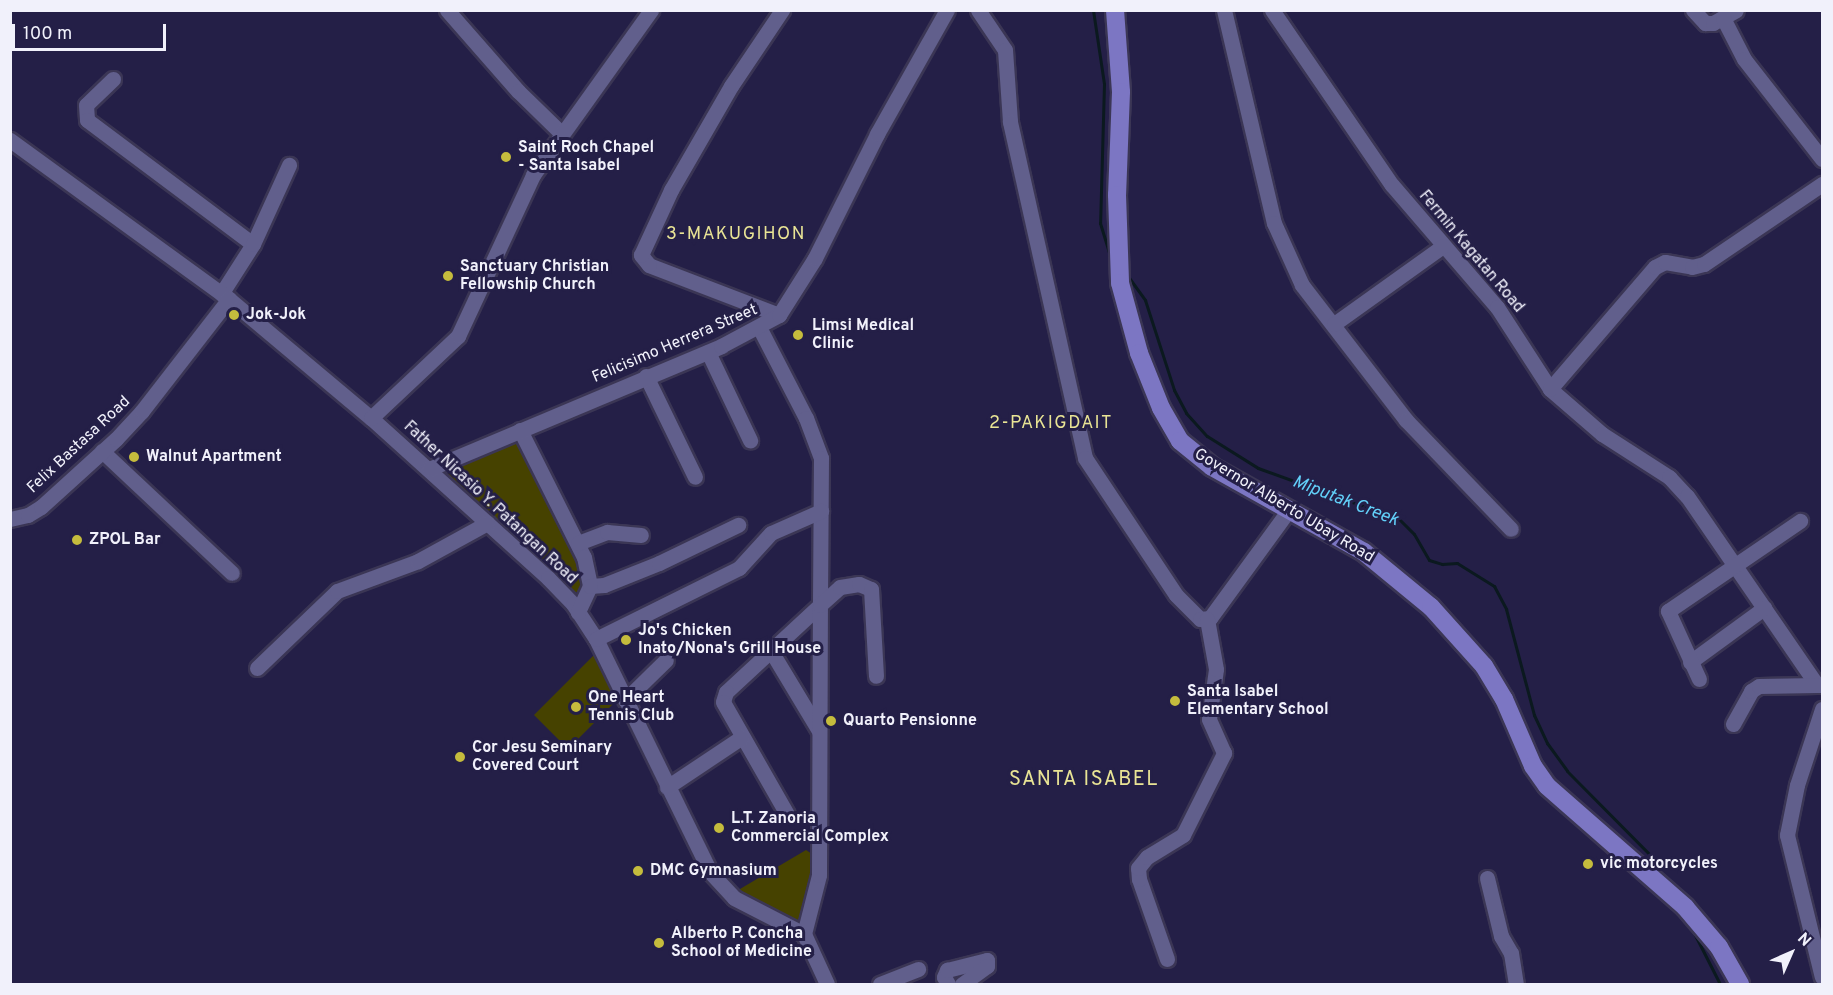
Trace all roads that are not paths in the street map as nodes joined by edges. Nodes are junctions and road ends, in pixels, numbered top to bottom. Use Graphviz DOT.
graph roads {
  1 [pos="447,10"];
  2 [pos="651,10"];
  3 [pos="782,10"];
  4 [pos="947,10"];
  5 [pos="978,10"];
  6 [pos="1115,10"];
  7 [pos="1224,10"];
  8 [pos="1272,10"];
  9 [pos="1693,10"];
  10 [pos="1729,14"];
  11 [pos="113,79"];
  12 [pos="561,133"];
  13 [pos="10,140"];
  14 [pos="1822,159"];
  15 [pos="289,165"];
  16 [pos="1822,184"];
  17 [pos="253,244"];
  18 [pos="1443,246"];
  19 [pos="225,297"];
  20 [pos="779,315"];
  21 [pos="1334,324"];
  22 [pos="760,329"];
  23 [pos="708,352"];
  24 [pos="646,376"];
  25 [pos="1550,389"];
  26 [pos="371,418"];
  27 [pos="520,430"];
  28 [pos="750,440"];
  29 [pos="102,451"];
  30 [pos="429,469"];
  31 [pos="695,477"];
  32 [pos="821,511"];
  33 [pos="1288,511"];
  34 [pos="10,519"];
  35 [pos="1800,521"];
  36 [pos="487,523"];
  37 [pos="738,525"];
  38 [pos="1511,529"];
  39 [pos="641,535"];
  40 [pos="578,543"];
  41 [pos="1734,564"];
  42 [pos="232,573"];
  43 [pos="590,586"];
  44 [pos="820,605"];
  45 [pos="1764,608"];
  46 [pos="578,612"];
  47 [pos="1207,620"];
  48 [pos="596,639"];
  49 [pos="771,651"];
  50 [pos="666,660"];
  51 [pos="1690,662"];
  52 [pos="257,668"];
  53 [pos="876,676"];
  54 [pos="1700,679"];
  55 [pos="1820,685"];
  56 [pos="625,700"];
  57 [pos="1822,709"];
  58 [pos="1733,724"];
  59 [pos="819,731"];
  60 [pos="742,737"];
  61 [pos="667,787"];
  62 [pos="787,814"];
  63 [pos="1487,878"];
  64 [pos="804,934"];
  65 [pos="1167,959"];
  66 [pos="918,969"];
  67 [pos="1822,977"];
  68 [pos="827,984"];
  69 [pos="880,984"];
  70 [pos="948,984"];
  71 [pos="962,984"];
  72 [pos="1516,984"];
  73 [pos="1740,984"];
  1 -- 12 [label="street"];
  2 -- 12 [label="street"];
  3 -- 20 [label="street"];
  4 -- 20 [label="street, Felicisimo Herrera Street"];
  5 -- 47 [label="street"];
  6 -- 33 [label="main road, Governor Alberto Ubay Road"];
  7 -- 21 [label="street"];
  8 -- 18 [label="street, Fermin Kagatan Road"];
  9 -- 10 [label="street"];
  10 -- 14 [label="street"];
  11 -- 17 [label="street"];
  12 -- 26 [label="street"];
  13 -- 19 [label="street, Father Nicasio Y. Patangan Road"];
  15 -- 17 [label="street, Felix Bastasa Road"];
  16 -- 25 [label="street"];
  17 -- 19 [label="street, Felix Bastasa Road"];
  18 -- 21 [label="street"];
  18 -- 25 [label="street, Fermin Kagatan Road"];
  19 -- 26 [label="street, Father Nicasio Y. Patangan Road"];
  19 -- 29 [label="street, Felix Bastasa Road"];
  20 -- 22 [label="street, Felicisimo Herrera Street"];
  21 -- 38 [label="street"];
  22 -- 23 [label="street, Felicisimo Herrera Street"];
  22 -- 32 [label="street"];
  23 -- 24 [label="street, Felicisimo Herrera Street"];
  23 -- 28 [label="street"];
  24 -- 27 [label="street, Felicisimo Herrera Street"];
  24 -- 31 [label="street"];
  25 -- 41 [label="street, Fermin Kagatan Road"];
  26 -- 30 [label="street, Father Nicasio Y. Patangan Road"];
  27 -- 30 [label="street, Felicisimo Herrera Street"];
  27 -- 40 [label="street"];
  29 -- 34 [label="street, Felix Bastasa Road"];
  29 -- 42 [label="street"];
  30 -- 36 [label="street, Father Nicasio Y. Patangan Road"];
  32 -- 44 [label="street"];
  32 -- 48 [label="street"];
  33 -- 47 [label="street"];
  33 -- 73 [label="main road, Governor Alberto Ubay Road"];
  35 -- 41 [label="street"];
  36 -- 46 [label="street, Father Nicasio Y. Patangan Road"];
  36 -- 52 [label="street"];
  37 -- 43 [label="street"];
  39 -- 40 [label="street"];
  40 -- 43 [label="street"];
  41 -- 45 [label="street, Fermin Kagatan Road"];
  41 -- 51 [label="street"];
  43 -- 46 [label="street"];
  44 -- 49 [label="street"];
  44 -- 53 [label="street"];
  44 -- 59 [label="street"];
  45 -- 51 [label="street"];
  45 -- 55 [label="street, Fermin Kagatan Road"];
  46 -- 48 [label="street, Father Nicasio Y. Patangan Road"];
  47 -- 65 [label="street"];
  48 -- 56 [label="street, Father Nicasio Y. Patangan Road"];
  49 -- 59 [label="street"];
  49 -- 60 [label="street"];
  50 -- 56 [label="street"];
  51 -- 54 [label="street"];
  55 -- 58 [label="street"];
  56 -- 61 [label="street, Father Nicasio Y. Patangan Road"];
  57 -- 67 [label="street"];
  59 -- 64 [label="street"];
  60 -- 61 [label="street"];
  60 -- 62 [label="street"];
  61 -- 64 [label="street, Father Nicasio Y. Patangan Road"];
  63 -- 72 [label="street"];
  64 -- 68 [label="street"];
  66 -- 69 [label="street"];
  70 -- 71 [label="street"];
}
